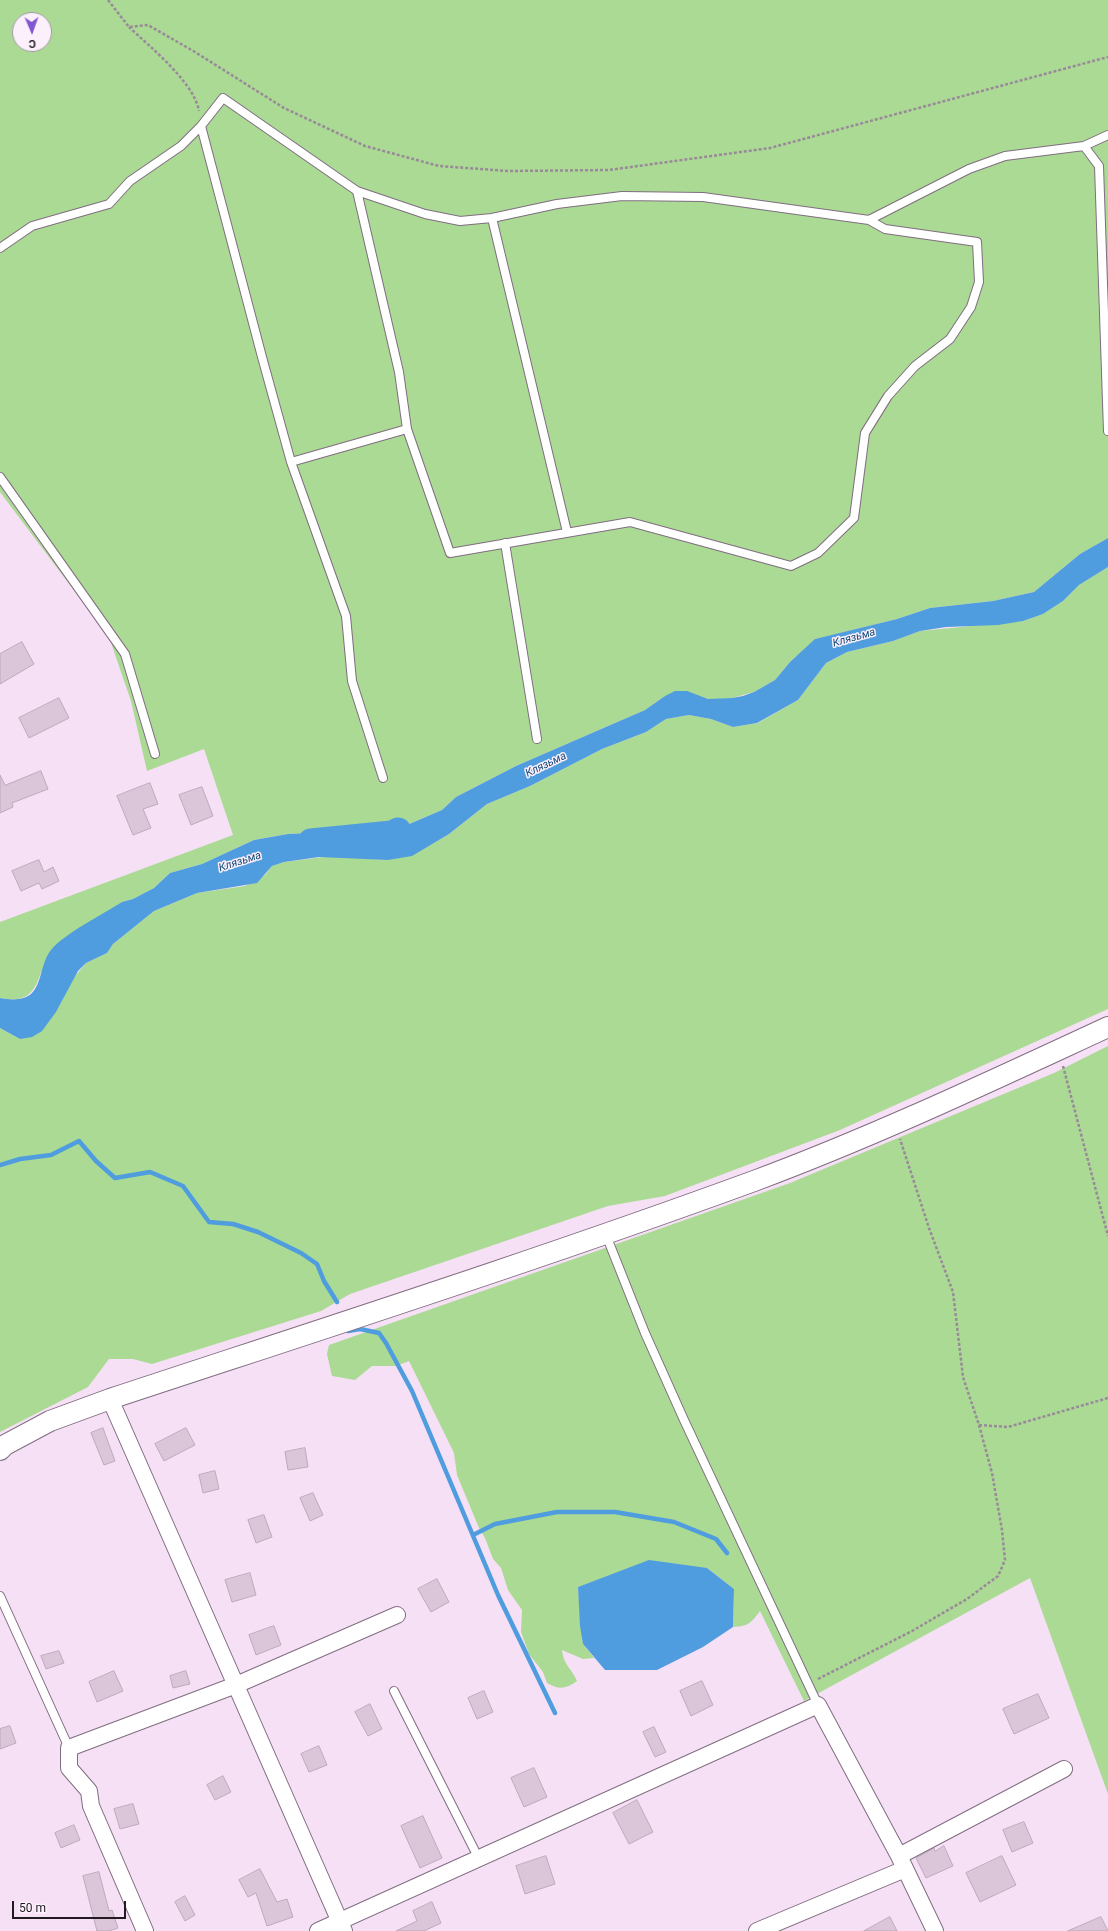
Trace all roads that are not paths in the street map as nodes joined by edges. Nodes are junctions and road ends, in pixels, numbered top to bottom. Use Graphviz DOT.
graph roads {
  1 [pos="201,126"];
  2 [pos="1108,135"];
  3 [pos="1084,146"];
  4 [pos="357,191"];
  5 [pos="492,218"];
  6 [pos="869,220"];
  7 [pos="0,248"];
  8 [pos="407,429"];
  9 [pos="1108,431"];
  10 [pos="291,462"];
  11 [pos="0,477"];
  12 [pos="567,532"];
  13 [pos="504,543"];
  14 [pos="537,739"];
  15 [pos="155,754"];
  16 [pos="383,778"];
  17 [pos="1108,1027"];
  18 [pos="606,1234"];
  19 [pos="110,1400"];
  20 [pos="0,1450"];
  21 [pos="0,1596"];
  22 [pos="397,1615"];
  23 [pos="236,1685"];
  24 [pos="394,1691"];
  25 [pos="818,1705"];
  26 [pos="69,1748"];
  27 [pos="1064,1769"];
  28 [pos="479,1859"];
  29 [pos="902,1863"];
  30 [pos="341,1926"];
  31 [pos="145,1931"];
  32 [pos="318,1931"];
  33 [pos="757,1931"];
  34 [pos="935,1931"];
  1 -- 4 [label="lane"];
  1 -- 7 [label="lane"];
  1 -- 10 [label="lane"];
  2 -- 3 [label="lane"];
  3 -- 6 [label="lane"];
  3 -- 9 [label="lane"];
  4 -- 5 [label="lane"];
  4 -- 8 [label="lane"];
  5 -- 6 [label="lane"];
  5 -- 12 [label="lane"];
  6 -- 12 [label="lane"];
  8 -- 10 [label="lane"];
  8 -- 13 [label="lane"];
  10 -- 16 [label="lane"];
  11 -- 15 [label="lane"];
  12 -- 13 [label="lane"];
  13 -- 14 [label="lane"];
  17 -- 18 [label="street"];
  18 -- 19 [label="street"];
  18 -- 25 [label="lane"];
  19 -- 20 [label="street"];
  19 -- 23 [label="street"];
  21 -- 26 [label="lane"];
  22 -- 23 [label="street"];
  23 -- 26 [label="street"];
  23 -- 30 [label="street"];
  24 -- 28 [label="lane"];
  25 -- 28 [label="street"];
  25 -- 29 [label="street"];
  26 -- 31 [label="street"];
  27 -- 29 [label="street"];
  28 -- 30 [label="street"];
  29 -- 33 [label="street"];
  29 -- 34 [label="street"];
  30 -- 32 [label="street"];
}
